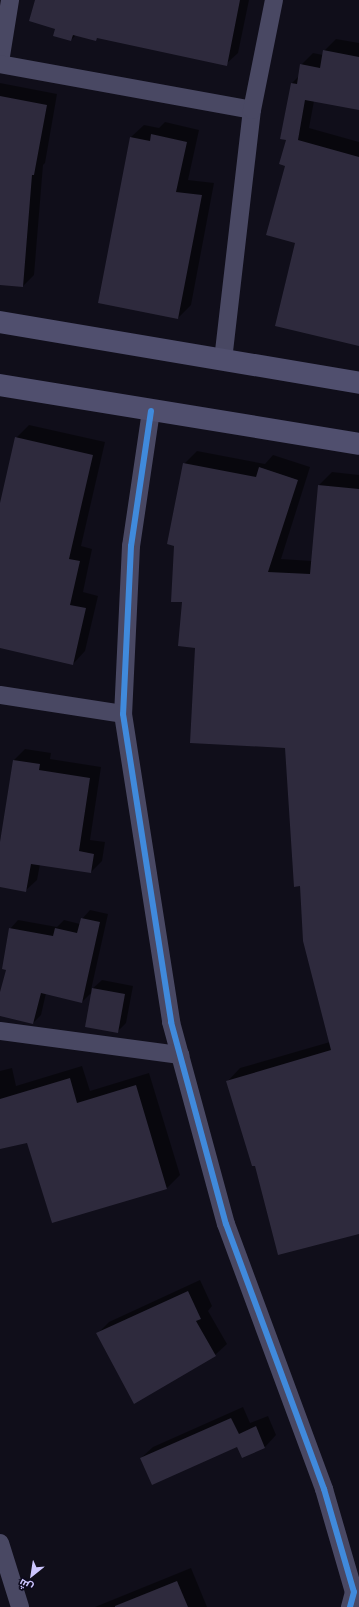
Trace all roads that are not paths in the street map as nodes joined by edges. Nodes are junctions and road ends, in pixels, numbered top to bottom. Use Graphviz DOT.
graph roads {
  1 [pos="10,0"];
  2 [pos="274,0"];
  3 [pos="0,63"];
  4 [pos="252,110"];
  5 [pos="0,322"];
  6 [pos="223,360"];
  7 [pos="359,383"];
  8 [pos="0,385"];
  9 [pos="151,411"];
  10 [pos="359,444"];
  11 [pos="0,696"];
  12 [pos="123,714"];
  13 [pos="0,1031"];
  14 [pos="180,1055"];
  15 [pos="0,1543"];
  16 [pos="352,1560"];
  17 [pos="20,1607"];
  18 [pos="350,1607"];
  1 -- 3 [label="street"];
  2 -- 4 [label="street"];
  3 -- 4 [label="street"];
  4 -- 6 [label="street"];
  5 -- 6 [label="street"];
  6 -- 7 [label="street"];
  8 -- 9 [label="street"];
  9 -- 10 [label="street"];
  9 -- 12 [label="street"];
  11 -- 12 [label="street"];
  12 -- 14 [label="street"];
  13 -- 14 [label="street"];
  14 -- 16 [label="street"];
  15 -- 17 [label="street"];
  16 -- 18 [label="street"];
}
